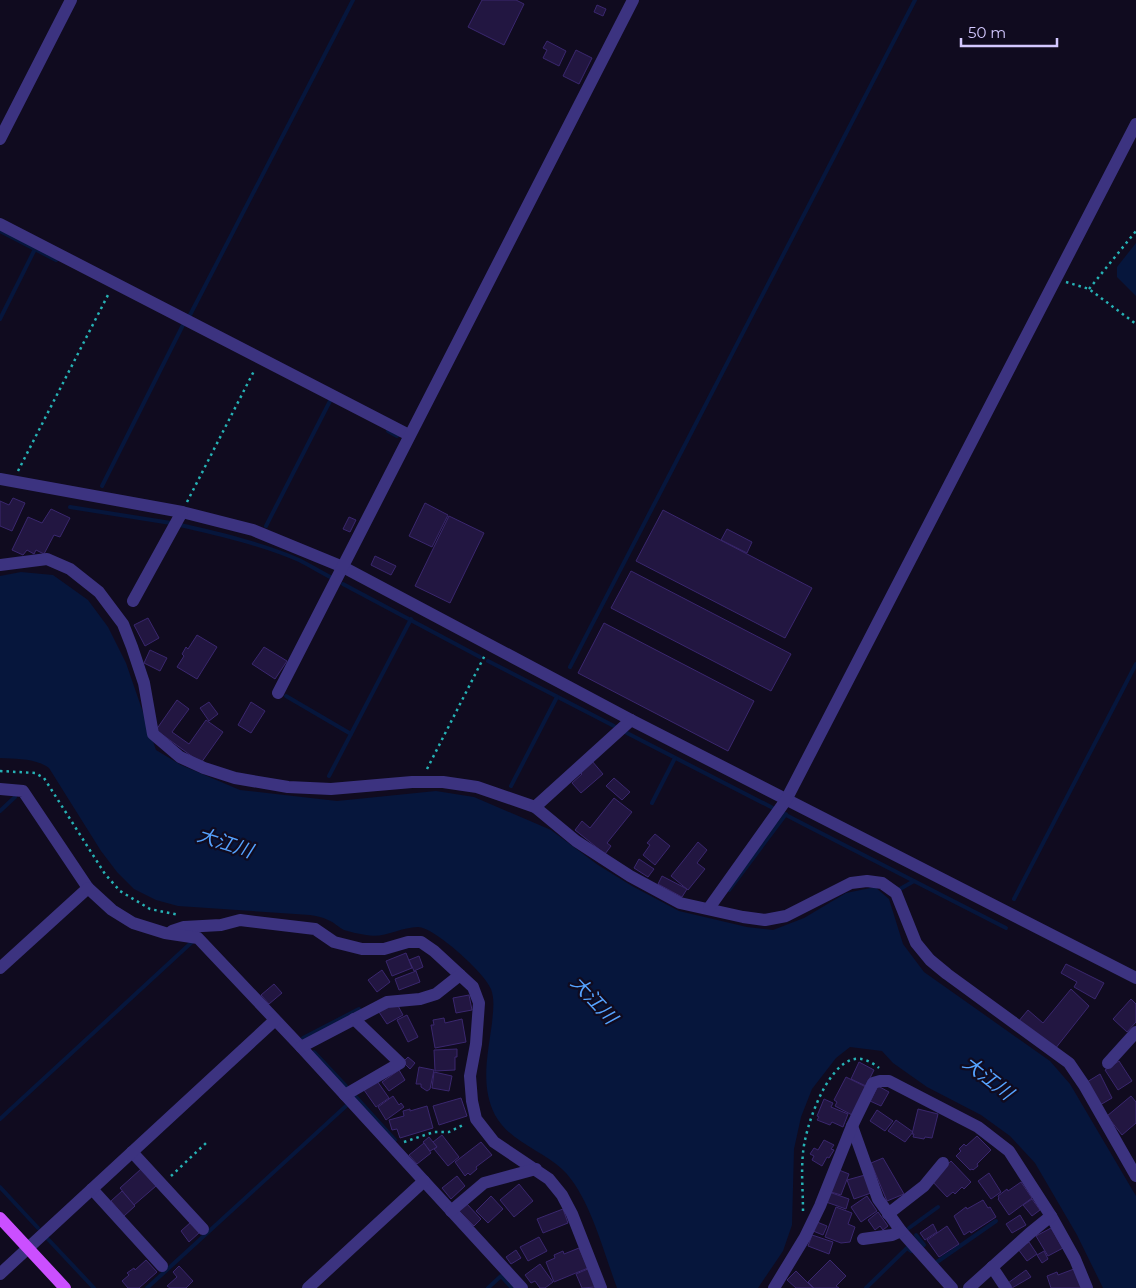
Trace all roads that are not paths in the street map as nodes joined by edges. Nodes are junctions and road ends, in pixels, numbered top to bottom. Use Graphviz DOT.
graph roads {
  1 [pos="72,0"];
  2 [pos="633,0"];
  3 [pos="1136,124"];
  4 [pos="0,139"];
  5 [pos="0,224"];
  6 [pos="409,435"];
  7 [pos="6,480"];
  8 [pos="182,512"];
  9 [pos="0,565"];
  10 [pos="343,567"];
  11 [pos="133,601"];
  12 [pos="278,693"];
  13 [pos="631,720"];
  14 [pos="0,789"];
  15 [pos="786,800"];
  16 [pos="535,807"];
  17 [pos="88,888"];
  18 [pos="709,908"];
  19 [pos="165,933"];
  20 [pos="0,968"];
  21 [pos="460,975"];
  22 [pos="1136,978"];
  23 [pos="354,1019"];
  24 [pos="275,1020"];
  25 [pos="1136,1032"];
  26 [pos="301,1047"];
  27 [pos="1108,1063"];
  28 [pos="345,1095"];
  29 [pos="852,1126"];
  30 [pos="132,1152"];
  31 [pos="943,1163"];
  32 [pos="536,1169"];
  33 [pos="1136,1176"];
  34 [pos="424,1181"];
  35 [pos="92,1188"];
  36 [pos="451,1211"];
  37 [pos="888,1214"];
  38 [pos="1052,1216"];
  39 [pos="0,1218"];
  40 [pos="203,1229"];
  41 [pos="901,1231"];
  42 [pos="864,1239"];
  43 [pos="28,1248"];
  44 [pos="162,1266"];
  45 [pos="992,1267"];
  46 [pos="0,1274"];
  47 [pos="65,1288"];
  48 [pos="308,1288"];
  49 [pos="522,1288"];
  50 [pos="601,1288"];
  51 [pos="774,1288"];
  52 [pos="952,1288"];
  53 [pos="969,1288"];
  54 [pos="1006,1288"];
  55 [pos="1087,1288"];
  1 -- 4 [label="street"];
  2 -- 6 [label="street"];
  3 -- 15 [label="street"];
  5 -- 6 [label="street"];
  6 -- 10 [label="street"];
  7 -- 8 [label="street"];
  8 -- 10 [label="street"];
  8 -- 11 [label="street"];
  9 -- 16 [label="street"];
  10 -- 12 [label="street"];
  10 -- 13 [label="street"];
  13 -- 15 [label="street"];
  13 -- 16 [label="street"];
  14 -- 17 [label="street"];
  15 -- 18 [label="street"];
  15 -- 22 [label="street"];
  16 -- 18 [label="street"];
  17 -- 19 [label="street"];
  17 -- 20 [label="street"];
  18 -- 33 [label="street"];
  19 -- 21 [label="street"];
  19 -- 24 [label="street"];
  21 -- 23 [label="street"];
  21 -- 32 [label="street"];
  23 -- 26 [label="street"];
  23 -- 28 [label="street"];
  24 -- 26 [label="street"];
  24 -- 30 [label="street"];
  25 -- 27 [label="street"];
  26 -- 28 [label="street"];
  28 -- 34 [label="street"];
  29 -- 37 [label="street"];
  29 -- 38 [label="street"];
  29 -- 51 [label="street"];
  30 -- 35 [label="street"];
  30 -- 40 [label="street"];
  31 -- 37 [label="street"];
  32 -- 36 [label="street"];
  32 -- 50 [label="street"];
  34 -- 36 [label="street"];
  34 -- 48 [label="street"];
  35 -- 43 [label="street"];
  35 -- 44 [label="street"];
  36 -- 49 [label="street"];
  37 -- 41 [label="street"];
  38 -- 45 [label="street"];
  38 -- 55 [label="street"];
  39 -- 43 [label="main road"];
  41 -- 42 [label="street"];
  41 -- 52 [label="street"];
  43 -- 46 [label="street"];
  43 -- 47 [label="main road"];
  45 -- 53 [label="street"];
  45 -- 54 [label="street"];
}
